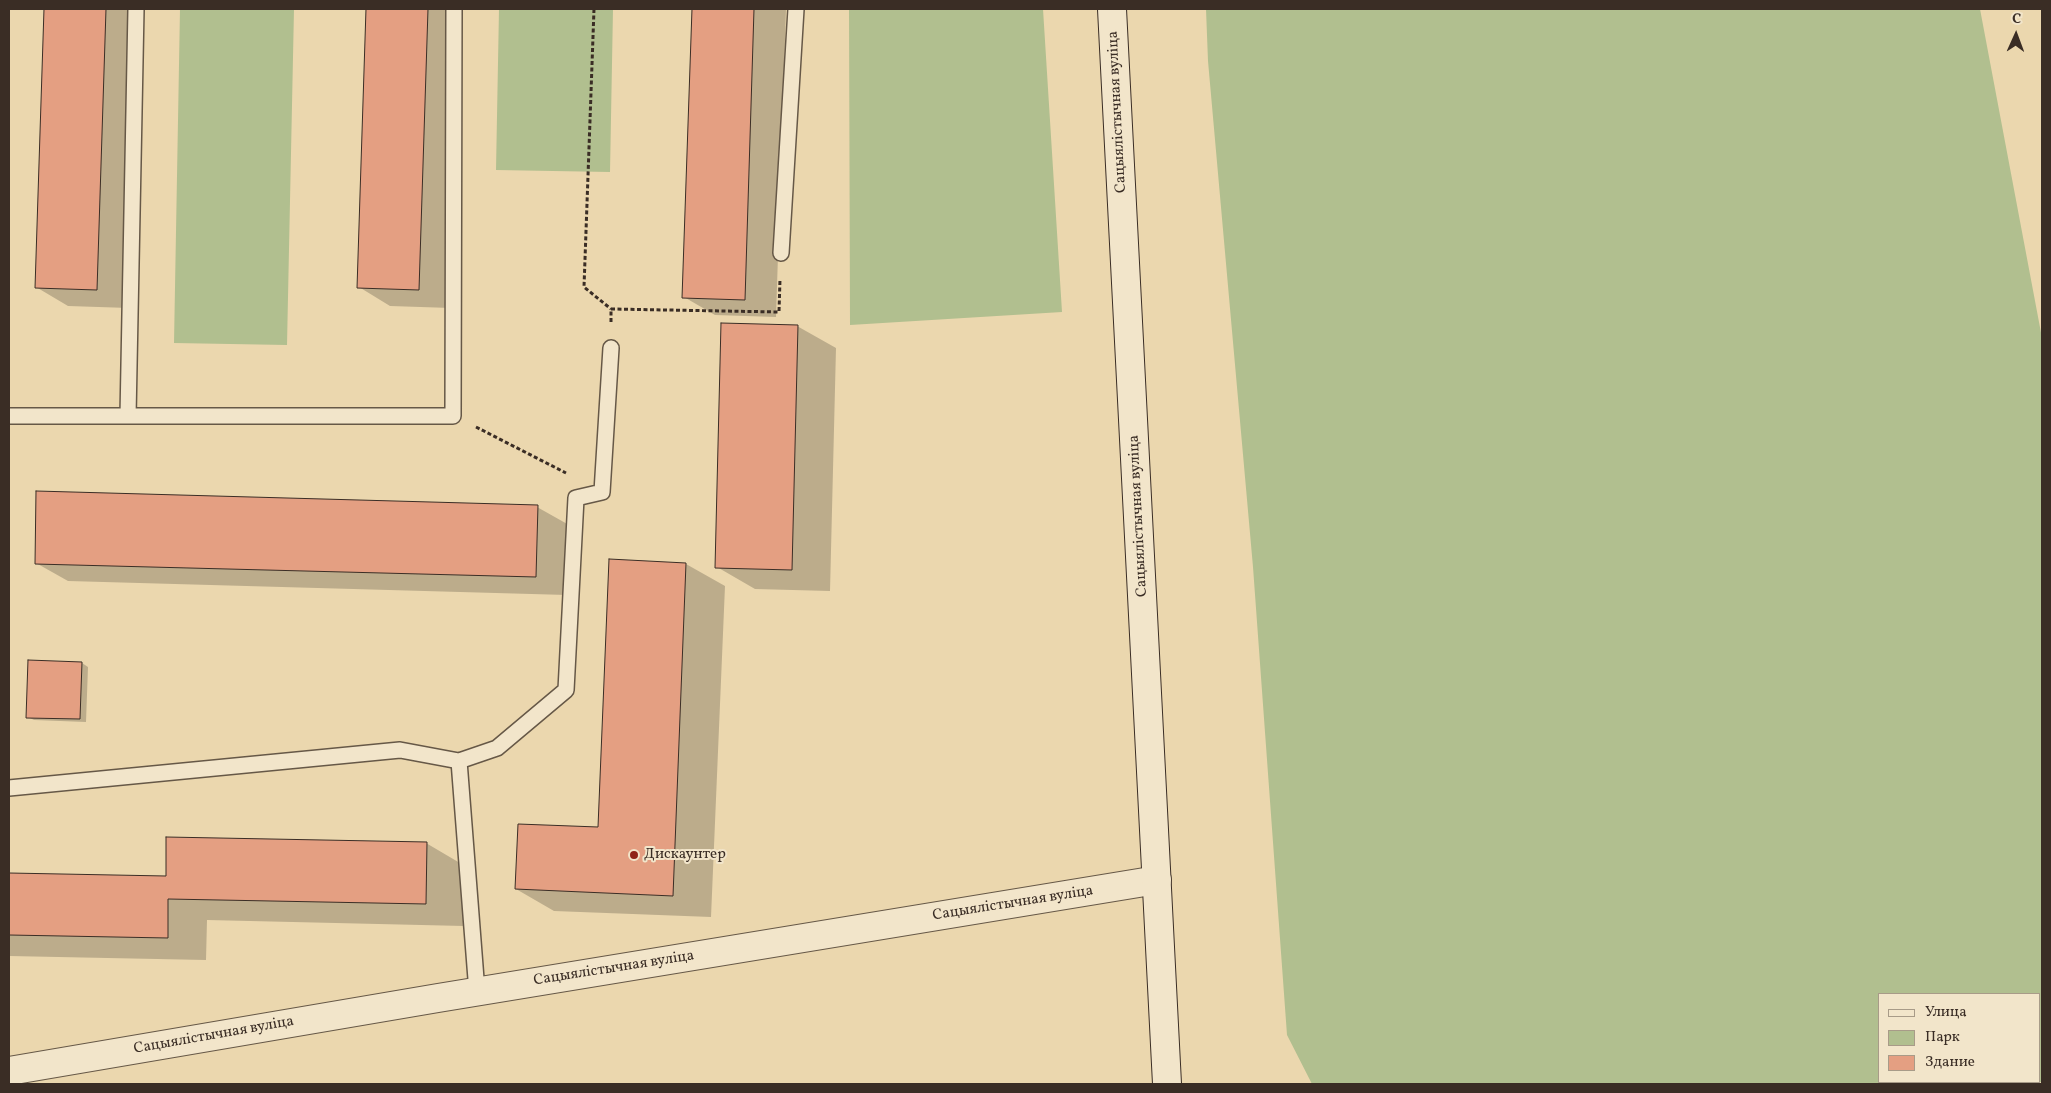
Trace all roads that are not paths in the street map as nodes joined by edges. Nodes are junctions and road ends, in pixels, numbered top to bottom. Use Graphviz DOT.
graph roads {
  1 [pos="136,9"];
  2 [pos="454,9"];
  3 [pos="796,9"];
  4 [pos="1112,9"];
  5 [pos="781,253"];
  6 [pos="611,348"];
  7 [pos="9,416"];
  8 [pos="128,416"];
  9 [pos="459,761"];
  10 [pos="9,788"];
  11 [pos="1157,880"];
  12 [pos="477,992"];
  13 [pos="9,1071"];
  14 [pos="1167,1073"];
  1 -- 8 [label="lane"];
  2 -- 8 [label="lane"];
  3 -- 5 [label="lane"];
  4 -- 11 [label="street, Сацыялістычная вуліца"];
  6 -- 9 [label="lane"];
  7 -- 8 [label="lane"];
  9 -- 10 [label="lane"];
  9 -- 12 [label="lane"];
  11 -- 12 [label="street, Сацыялістычная вуліца"];
  11 -- 14 [label="street"];
  12 -- 13 [label="street, Сацыялістычная вуліца"];
}
